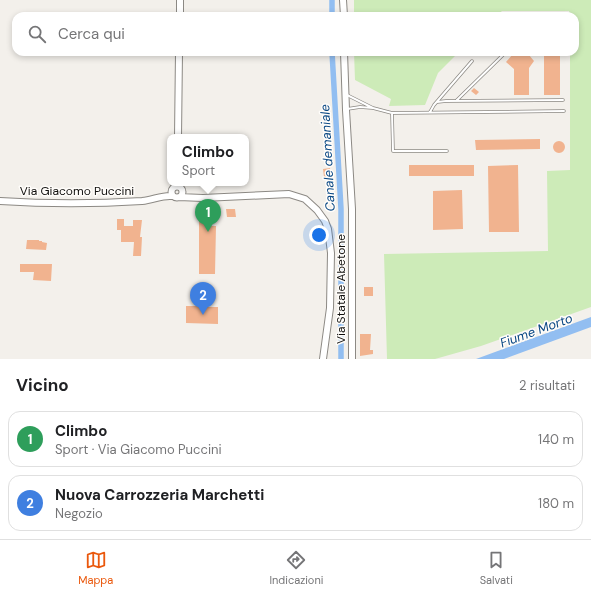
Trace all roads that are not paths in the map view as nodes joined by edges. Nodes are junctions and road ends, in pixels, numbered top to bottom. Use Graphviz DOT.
graph roads {
  1 [pos="180,0"];
  2 [pos="343,0"];
  3 [pos="180,12"];
  4 [pos="344,12"];
  5 [pos="179,56"];
  6 [pos="344,56"];
  7 [pos="502,56"];
  8 [pos="472,61"];
  9 [pos="345,94"];
  10 [pos="563,100"];
  11 [pos="457,101"];
  12 [pos="438,102"];
  13 [pos="373,108"];
  14 [pos="346,110"];
  15 [pos="564,111"];
  16 [pos="430,112"];
  17 [pos="392,113"];
  18 [pos="178,134"];
  19 [pos="447,151"];
  20 [pos="173,187"];
  21 [pos="180,187"];
  22 [pos="176,197"];
  23 [pos="196,197"];
  24 [pos="153,199"];
  25 [pos="0,201"];
  26 [pos="323,359"];
  27 [pos="352,359"];
  1 -- 3 [label="street"];
  2 -- 4 [label="street"];
  5 -- 18 [label="street"];
  6 -- 9 [label="street, Via Statale Abetone"];
  7 -- 11 [label="lane"];
  8 -- 12 [label="lane"];
  9 -- 13 [label="lane"];
  9 -- 14 [label="street, Via Statale Abetone"];
  10 -- 11 [label="lane"];
  11 -- 12 [label="lane"];
  12 -- 16 [label="lane"];
  13 -- 14 [label="lane"];
  13 -- 17 [label="lane"];
  14 -- 27 [label="street, Via Statale Abetone"];
  15 -- 16 [label="lane"];
  16 -- 17 [label="lane"];
  17 -- 19 [label="lane"];
  20 -- 21 [label="street"];
  20 -- 22 [label="street"];
  20 -- 24 [label="street, Via Giacomo Puccini"];
  21 -- 22 [label="street"];
  21 -- 23 [label="street, Via Giacomo Puccini"];
  22 -- 23 [label="street, Via Giacomo Puccini"];
  22 -- 24 [label="street, Via Giacomo Puccini"];
  23 -- 26 [label="street, Via Giacomo Puccini"];
  24 -- 25 [label="street, Via Giacomo Puccini"];
}
